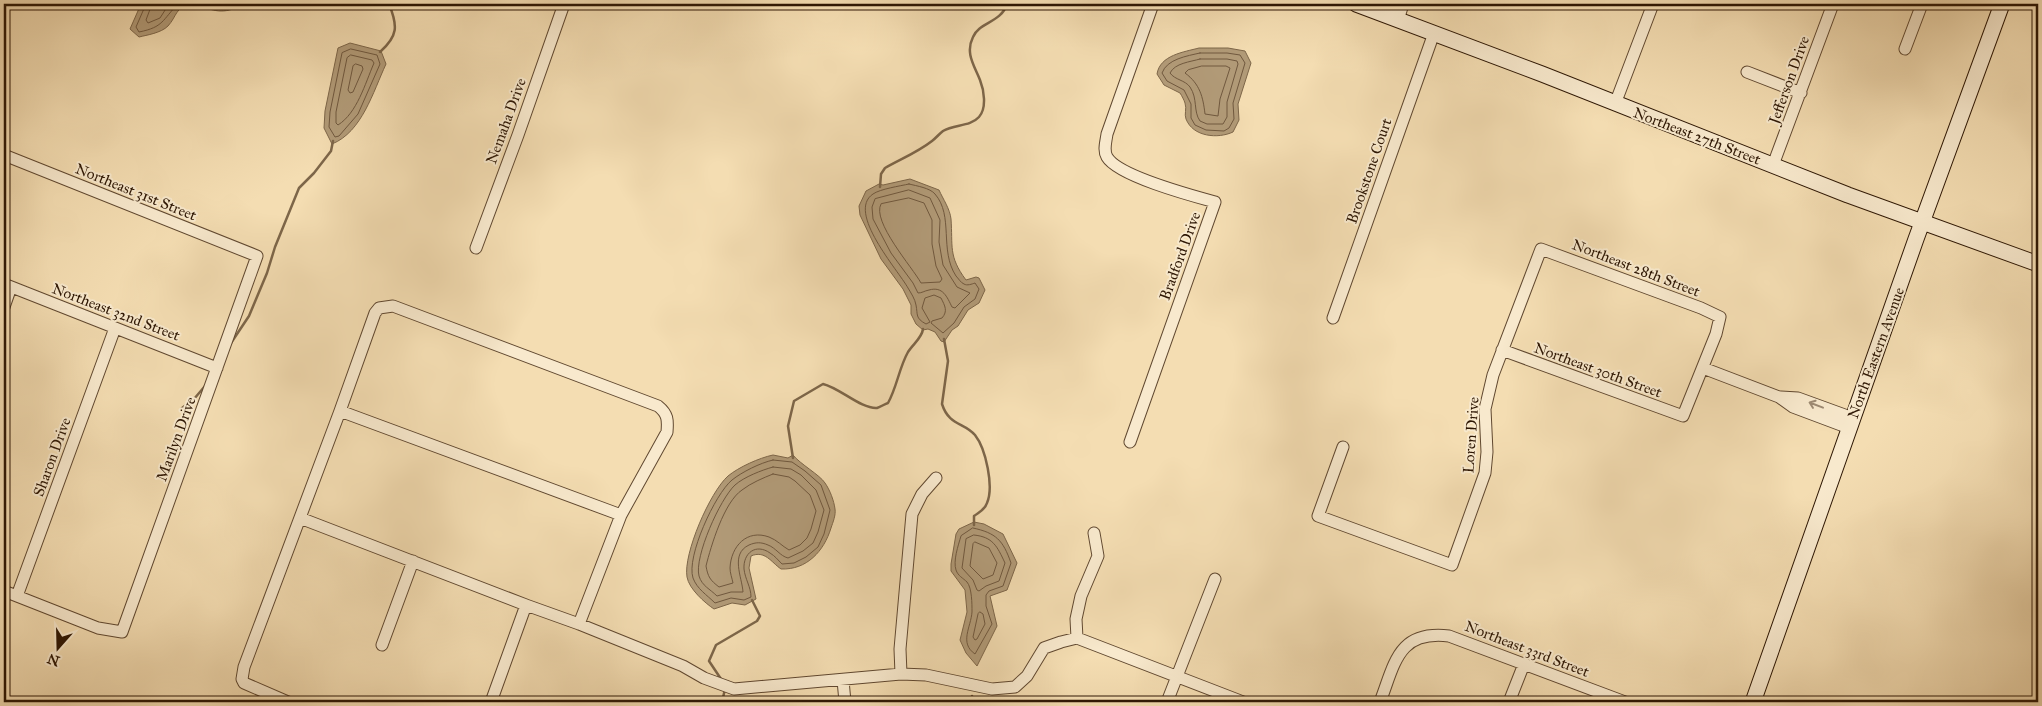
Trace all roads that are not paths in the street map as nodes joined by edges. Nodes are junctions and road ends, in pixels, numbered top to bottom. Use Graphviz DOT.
graph roads {
  1 [pos="564,4"];
  2 [pos="1153,4"];
  3 [pos="1356,4"];
  4 [pos="1403,4"];
  5 [pos="1653,4"];
  6 [pos="1833,4"];
  7 [pos="1922,4"];
  8 [pos="2002,4"];
  9 [pos="1393,13"];
  10 [pos="1434,33"];
  11 [pos="1905,49"];
  12 [pos="1747,72"];
  13 [pos="1801,92"];
  14 [pos="1615,104"];
  15 [pos="4,155"];
  16 [pos="1773,166"];
  17 [pos="1922,222"];
  18 [pos="476,248"];
  19 [pos="1541,249"];
  20 [pos="257,256"];
  21 [pos="2038,264"];
  22 [pos="7,286"];
  23 [pos="4,307"];
  24 [pos="1333,318"];
  25 [pos="115,328"];
  26 [pos="1502,350"];
  27 [pos="217,368"];
  28 [pos="1703,368"];
  29 [pos="340,411"];
  30 [pos="1851,423"];
  31 [pos="1130,442"];
  32 [pos="1343,447"];
  33 [pos="936,478"];
  34 [pos="621,515"];
  35 [pos="300,518"];
  36 [pos="1094,533"];
  37 [pos="413,561"];
  38 [pos="1215,579"];
  39 [pos="4,591"];
  40 [pos="17,596"];
  41 [pos="526,606"];
  42 [pos="580,624"];
  43 [pos="1076,638"];
  44 [pos="382,645"];
  45 [pos="1524,664"];
  46 [pos="901,674"];
  47 [pos="1177,677"];
  48 [pos="843,680"];
  49 [pos="288,702"];
  50 [pos="491,702"];
  51 [pos="845,702"];
  52 [pos="1167,702"];
  53 [pos="1243,702"];
  54 [pos="1380,702"];
  55 [pos="1509,702"];
  56 [pos="1624,702"];
  57 [pos="1753,702"];
  1 -- 18 [label="street, Nemaha Drive"];
  2 -- 31 [label="street, Bradford Drive"];
  3 -- 9 [label="main road, Northeast 27th Street"];
  4 -- 9 [label="street"];
  5 -- 14 [label="street"];
  6 -- 13 [label="street, Jefferson Drive"];
  7 -- 11 [label="street"];
  8 -- 17 [label="main road, North Eastern Avenue"];
  9 -- 10 [label="main road, Northeast 27th Street"];
  10 -- 14 [label="main road, Northeast 27th Street"];
  10 -- 24 [label="street, Brookstone Court"];
  12 -- 13 [label="street"];
  13 -- 16 [label="street, Jefferson Drive"];
  14 -- 16 [label="main road, Northeast 27th Street"];
  15 -- 20 [label="street, Northeast 31st Street"];
  16 -- 17 [label="main road, Northeast 27th Street"];
  17 -- 21 [label="main road, Northeast 27th Street"];
  17 -- 30 [label="main road, North Eastern Avenue"];
  19 -- 26 [label="street, Loren Drive"];
  19 -- 28 [label="street, Northeast 28th Street"];
  20 -- 27 [label="street, Marilyn Drive"];
  22 -- 23 [label="street"];
  22 -- 25 [label="street, Northeast 32nd Street"];
  25 -- 27 [label="street, Northeast 32nd Street"];
  25 -- 40 [label="street, Sharon Drive"];
  26 -- 28 [label="street, Northeast 30th Street"];
  26 -- 32 [label="street, Loren Drive"];
  27 -- 40 [label="street, Marilyn Drive"];
  28 -- 30 [label="street"];
  29 -- 34 [label="street"];
  29 -- 34 [label="street"];
  29 -- 35 [label="street"];
  30 -- 57 [label="main road, North Eastern Avenue"];
  33 -- 46 [label="street"];
  34 -- 42 [label="street"];
  35 -- 37 [label="street"];
  35 -- 49 [label="street"];
  36 -- 43 [label="street"];
  37 -- 41 [label="street"];
  37 -- 44 [label="street"];
  38 -- 47 [label="street"];
  39 -- 40 [label="street"];
  41 -- 42 [label="street"];
  41 -- 50 [label="street"];
  42 -- 48 [label="street"];
  43 -- 46 [label="street"];
  43 -- 47 [label="street"];
  45 -- 54 [label="street, Northeast 33rd Street"];
  45 -- 55 [label="street"];
  45 -- 56 [label="street, Northeast 33rd Street"];
  46 -- 48 [label="street"];
  47 -- 52 [label="street"];
  47 -- 53 [label="street"];
  48 -- 51 [label="street"];
}
